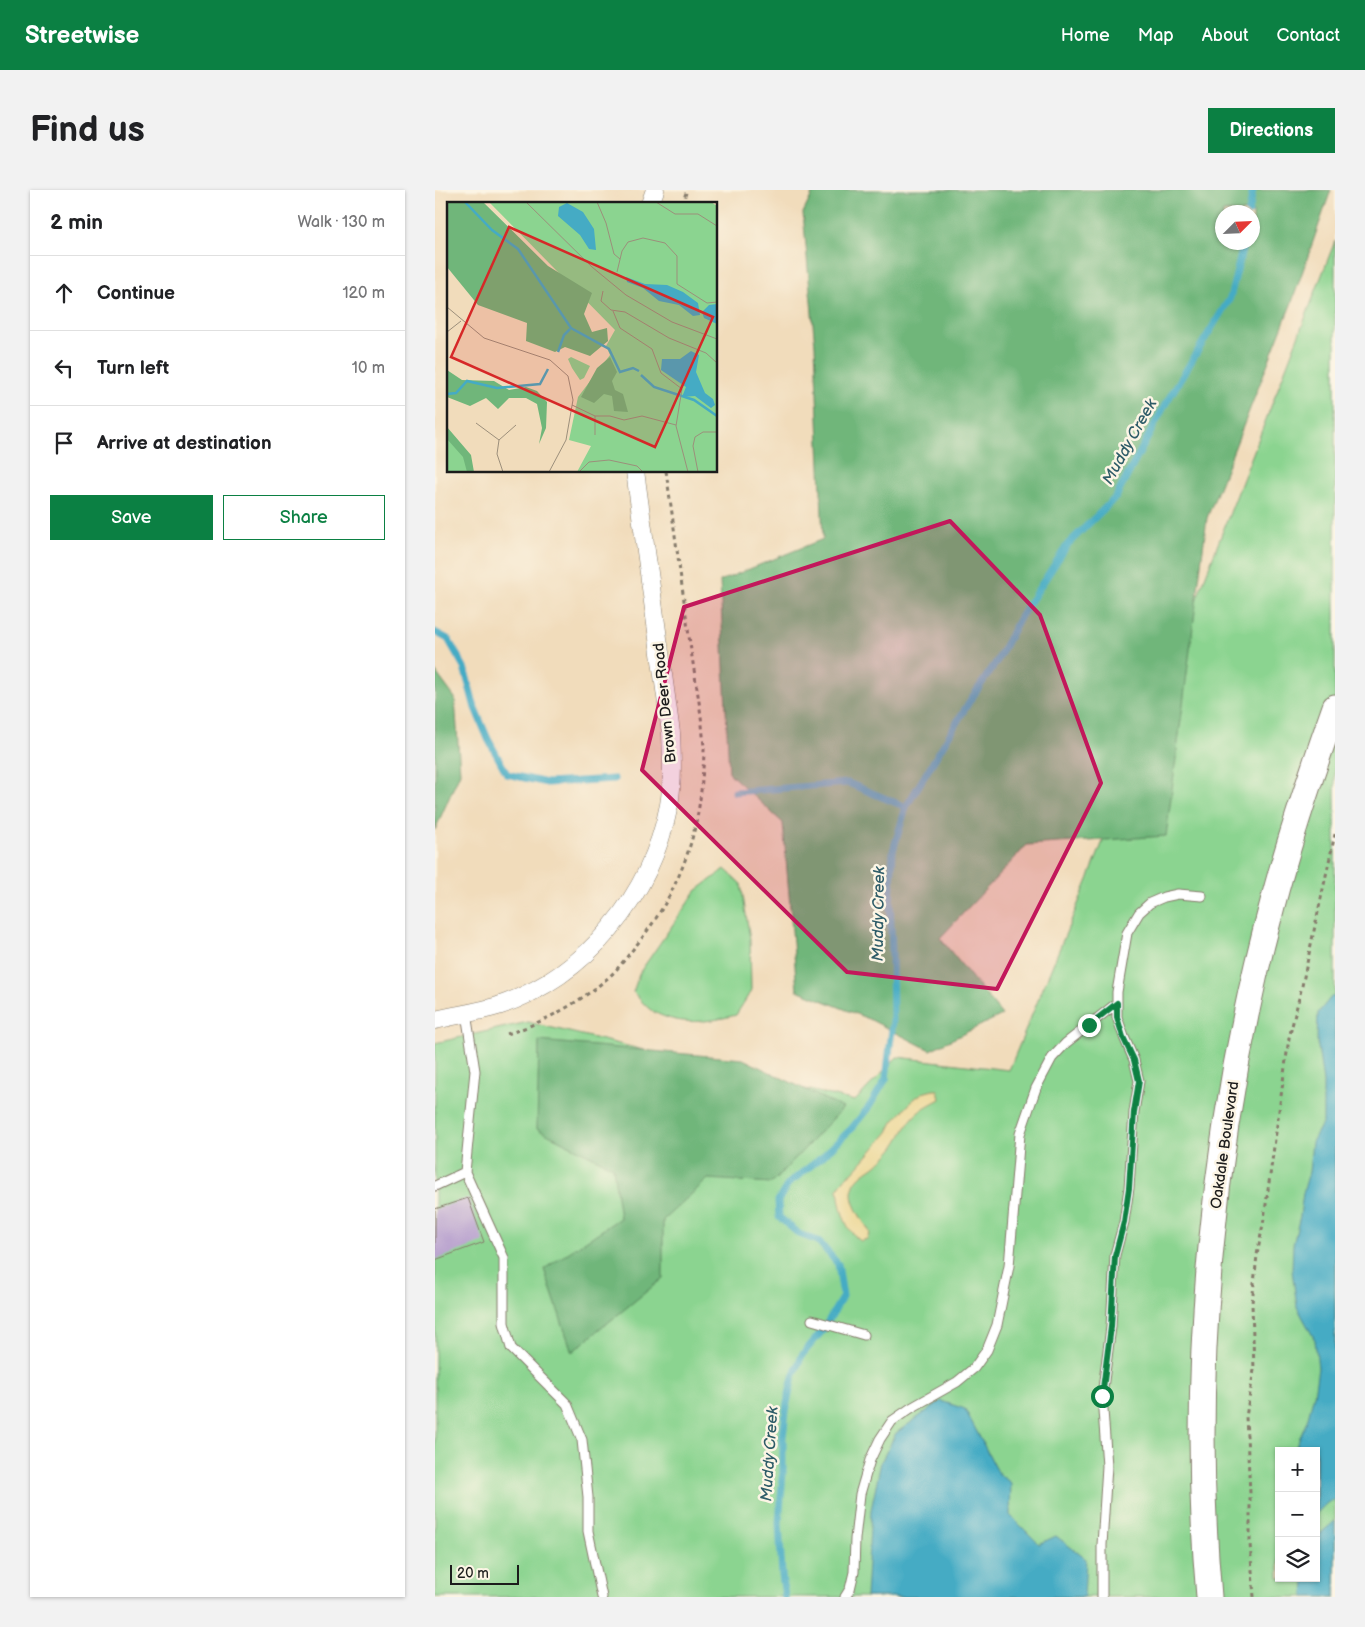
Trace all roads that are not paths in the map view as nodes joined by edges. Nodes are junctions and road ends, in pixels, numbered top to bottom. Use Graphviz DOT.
graph roads {
  1 [pos="635,472"];
  2 [pos="1335,707"];
  3 [pos="1202,896"];
  4 [pos="1117,1003"];
  5 [pos="466,1013"];
  6 [pos="435,1020"];
  7 [pos="465,1172"];
  8 [pos="435,1186"];
  9 [pos="812,1320"];
  10 [pos="864,1335"];
  11 [pos="603,1597"];
  12 [pos="845,1597"];
  13 [pos="1103,1597"];
  14 [pos="1209,1597"];
  1 -- 5 [label="street, Brown Deer Road"];
  2 -- 14 [label="main road, Oakdale Boulevard"];
  3 -- 4 [label="lane"];
  4 -- 12 [label="lane"];
  4 -- 13 [label="lane"];
  5 -- 6 [label="street, Brown Deer Road"];
  5 -- 7 [label="lane"];
  7 -- 8 [label="lane"];
  7 -- 11 [label="lane"];
  9 -- 10 [label="lane"];
}
